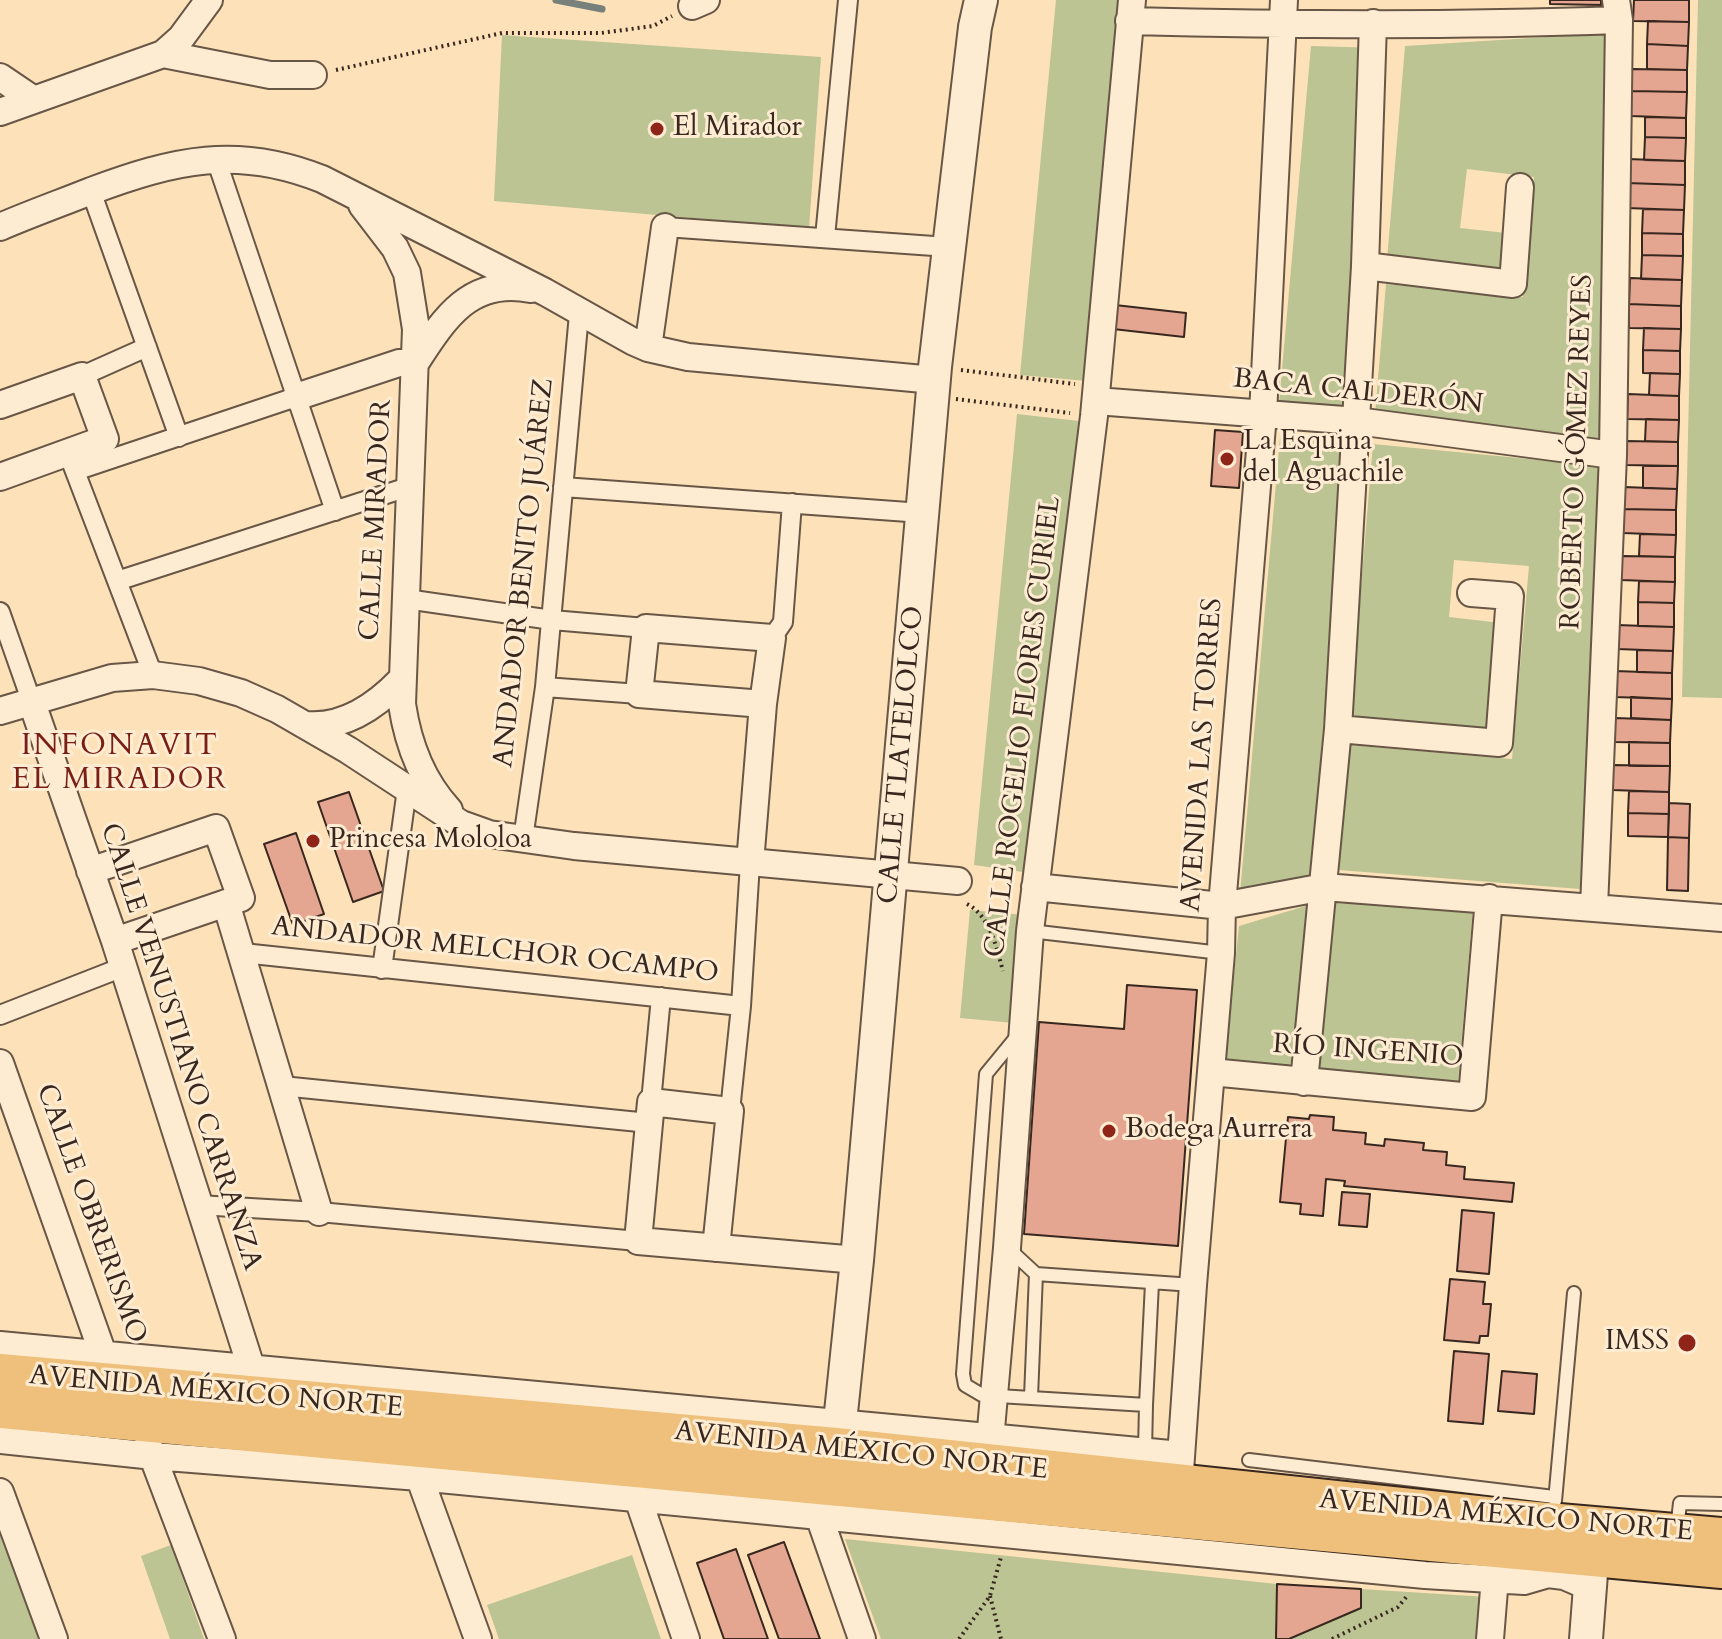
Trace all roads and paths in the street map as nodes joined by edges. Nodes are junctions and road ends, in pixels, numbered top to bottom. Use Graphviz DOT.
graph roads {
  1 [pos="209,0"];
  2 [pos="848,0"];
  3 [pos="699,3"];
  4 [pos="974,9"];
  5 [pos="1130,10"];
  6 [pos="1618,10"];
  7 [pos="1284,12"];
  8 [pos="1373,23"];
  9 [pos="163,54"];
  10 [pos="313,75"];
  11 [pos="0,77"];
  12 [pos="34,100"];
  13 [pos="0,112"];
  14 [pos="216,159"];
  15 [pos="1520,187"];
  16 [pos="91,191"];
  17 [pos="355,196"];
  18 [pos="0,227"];
  19 [pos="665,227"];
  20 [pos="825,237"];
  21 [pos="948,247"];
  22 [pos="1365,266"];
  23 [pos="545,292"];
  24 [pos="579,314"];
  25 [pos="147,347"];
  26 [pos="648,348"];
  27 [pos="416,362"];
  28 [pos="82,376"];
  29 [pos="934,381"];
  30 [pos="296,397"];
  31 [pos="1096,401"];
  32 [pos="0,405"];
  33 [pos="1263,414"];
  34 [pos="1357,421"];
  35 [pos="179,437"];
  36 [pos="1613,455"];
  37 [pos="72,462"];
  38 [pos="0,477"];
  39 [pos="411,486"];
  40 [pos="563,487"];
  41 [pos="792,503"];
  42 [pos="335,511"];
  43 [pos="922,513"];
  44 [pos="117,581"];
  45 [pos="1471,593"];
  46 [pos="406,599"];
  47 [pos="0,612"];
  48 [pos="552,620"];
  49 [pos="646,628"];
  50 [pos="772,638"];
  51 [pos="153,675"];
  52 [pos="401,680"];
  53 [pos="545,687"];
  54 [pos="639,694"];
  55 [pos="31,700"];
  56 [pos="763,704"];
  57 [pos="0,711"];
  58 [pos="307,725"];
  59 [pos="1338,729"];
  60 [pos="407,789"];
  61 [pos="461,824"];
  62 [pos="523,839"];
  63 [pos="750,863"];
  64 [pos="90,871"];
  65 [pos="892,875"];
  66 [pos="958,881"];
  67 [pos="1035,887"];
  68 [pos="1324,887"];
  69 [pos="1489,898"];
  70 [pos="226,903"];
  71 [pos="1222,906"];
  72 [pos="1594,907"];
  73 [pos="1722,918"];
  74 [pos="1030,931"];
  75 [pos="115,941"];
  76 [pos="243,953"];
  77 [pos="1221,953"];
  78 [pos="123,967"];
  79 [pos="382,969"];
  80 [pos="1006,983"];
  81 [pos="661,997"];
  82 [pos="741,1006"];
  83 [pos="0,1015"];
  84 [pos="1022,1030"];
  85 [pos="0,1063"];
  86 [pos="1211,1072"];
  87 [pos="1304,1082"];
  88 [pos="282,1086"];
  89 [pos="730,1111"];
  90 [pos="650,1112"];
  91 [pos="198,1205"];
  92 [pos="319,1212"];
  93 [pos="638,1241"];
  94 [pos="716,1248"];
  95 [pos="1007,1248"];
  96 [pos="857,1260"];
  97 [pos="1036,1274"];
  98 [pos="1152,1283"];
  99 [pos="1193,1285"];
  100 [pos="1574,1293"];
  101 [pos="0,1345"];
  102 [pos="0,1374"];
  103 [pos="122,1386"];
  104 [pos="993,1395"];
  105 [pos="1031,1397"];
  106 [pos="258,1398"];
  107 [pos="1146,1405"];
  108 [pos="0,1408"];
  109 [pos="0,1440"];
  110 [pos="988,1449"];
  111 [pos="1145,1451"];
  112 [pos="154,1456"];
  113 [pos="1249,1460"];
  114 [pos="414,1461"];
  115 [pos="627,1464"];
  116 [pos="830,1467"];
  117 [pos="1179,1485"];
  118 [pos="0,1492"];
  119 [pos="1722,1504"];
  120 [pos="1006,1535"];
  121 [pos="1722,1538"];
  122 [pos="1554,1543"];
  123 [pos="1702,1562"];
  124 [pos="1425,1575"];
  125 [pos="990,1596"];
  126 [pos="54,1639"];
  127 [pos="222,1639"];
  128 [pos="478,1639"];
  129 [pos="686,1639"];
  130 [pos="862,1639"];
  131 [pos="959,1639"];
  132 [pos="1001,1639"];
  133 [pos="1332,1639"];
  134 [pos="1490,1639"];
  135 [pos="1586,1639"];
  1 -- 9 [label="street"];
  2 -- 20 [label="street"];
  3 -- 10 [label="path"];
  4 -- 21 [label="street, CALLE TLATELOLCO"];
  5 -- 7 [label="street"];
  5 -- 31 [label="street, CALLE ROGELIO FLORES CURIEL"];
  6 -- 8 [label="street"];
  6 -- 36 [label="street, ROBERTO GÓMEZ REYES"];
  7 -- 8 [label="street"];
  7 -- 33 [label="street, AVENIDA LAS TORRES"];
  8 -- 22 [label="street"];
  9 -- 10 [label="street"];
  9 -- 12 [label="street"];
  11 -- 12 [label="street"];
  12 -- 13 [label="street"];
  14 -- 16 [label="street"];
  14 -- 17 [label="street"];
  14 -- 30 [label="street"];
  15 -- 22 [label="street"];
  16 -- 18 [label="street"];
  16 -- 25 [label="street"];
  17 -- 23 [label="street"];
  17 -- 27 [label="street, CALLE MIRADOR"];
  19 -- 20 [label="street"];
  19 -- 26 [label="street"];
  20 -- 21 [label="street"];
  21 -- 29 [label="street, CALLE TLATELOLCO"];
  22 -- 34 [label="street"];
  23 -- 24 [label="street"];
  23 -- 27 [label="street, CALLE MIRADOR"];
  24 -- 26 [label="street"];
  24 -- 40 [label="street, ANDADOR BENITO JUÁREZ"];
  25 -- 28 [label="street"];
  25 -- 35 [label="street"];
  26 -- 29 [label="street"];
  27 -- 30 [label="street"];
  27 -- 39 [label="street, CALLE MIRADOR"];
  28 -- 32 [label="street"];
  28 -- 37 [label="street"];
  29 -- 31 [label="path"];
  29 -- 31 [label="path"];
  29 -- 43 [label="street, CALLE TLATELOLCO"];
  30 -- 35 [label="street"];
  30 -- 42 [label="street"];
  31 -- 33 [label="street, BACA CALDERÓN"];
  31 -- 67 [label="street, CALLE ROGELIO FLORES CURIEL"];
  33 -- 34 [label="street, BACA CALDERÓN"];
  33 -- 71 [label="street, AVENIDA LAS TORRES"];
  34 -- 36 [label="street, BACA CALDERÓN"];
  34 -- 59 [label="street"];
  35 -- 37 [label="street"];
  36 -- 72 [label="street, ROBERTO GÓMEZ REYES"];
  37 -- 38 [label="street"];
  37 -- 44 [label="street"];
  39 -- 42 [label="street"];
  39 -- 46 [label="street, CALLE MIRADOR"];
  40 -- 41 [label="street"];
  40 -- 48 [label="street, ANDADOR BENITO JUÁREZ"];
  41 -- 43 [label="street"];
  41 -- 50 [label="street"];
  42 -- 44 [label="street"];
  43 -- 65 [label="street, CALLE TLATELOLCO"];
  44 -- 51 [label="street"];
  45 -- 59 [label="street"];
  46 -- 48 [label="street"];
  46 -- 52 [label="street, CALLE MIRADOR"];
  47 -- 55 [label="street, CALLE VENUSTIANO CARRANZA"];
  48 -- 49 [label="street"];
  48 -- 53 [label="street, ANDADOR BENITO JUÁREZ"];
  49 -- 50 [label="street"];
  49 -- 54 [label="street"];
  50 -- 56 [label="street"];
  51 -- 55 [label="street"];
  51 -- 58 [label="street"];
  52 -- 58 [label="street, CALLE MIRADOR"];
  52 -- 61 [label="street, CALLE MIRADOR"];
  53 -- 54 [label="street"];
  53 -- 62 [label="street, ANDADOR BENITO JUÁREZ"];
  54 -- 56 [label="street"];
  55 -- 57 [label="street"];
  55 -- 64 [label="street, CALLE VENUSTIANO CARRANZA"];
  56 -- 63 [label="street"];
  58 -- 60 [label="street"];
  59 -- 68 [label="street"];
  60 -- 61 [label="street"];
  60 -- 79 [label="street"];
  61 -- 62 [label="street"];
  62 -- 63 [label="street"];
  63 -- 65 [label="street"];
  63 -- 82 [label="street"];
  64 -- 70 [label="street"];
  64 -- 75 [label="street, CALLE VENUSTIANO CARRANZA"];
  65 -- 66 [label="street"];
  65 -- 96 [label="street, CALLE TLATELOLCO"];
  66 -- 80 [label="path"];
  67 -- 71 [label="street"];
  67 -- 74 [label="street, CALLE ROGELIO FLORES CURIEL"];
  68 -- 69 [label="street"];
  68 -- 71 [label="street"];
  68 -- 87 [label="street"];
  69 -- 72 [label="street"];
  69 -- 87 [label="street, RÍO INGENIO"];
  70 -- 75 [label="street"];
  70 -- 76 [label="street"];
  71 -- 77 [label="street, AVENIDA LAS TORRES"];
  72 -- 73 [label="street"];
  74 -- 77 [label="lane"];
  74 -- 84 [label="street, CALLE ROGELIO FLORES CURIEL"];
  75 -- 78 [label="street, CALLE VENUSTIANO CARRANZA"];
  76 -- 79 [label="street, ANDADOR MELCHOR OCAMPO"];
  76 -- 88 [label="street"];
  77 -- 86 [label="street, AVENIDA LAS TORRES"];
  78 -- 83 [label="street"];
  78 -- 91 [label="street, CALLE VENUSTIANO CARRANZA"];
  79 -- 81 [label="street, ANDADOR MELCHOR OCAMPO"];
  81 -- 82 [label="street, ANDADOR MELCHOR OCAMPO"];
  81 -- 90 [label="street"];
  82 -- 89 [label="street"];
  84 -- 95 [label="street, CALLE ROGELIO FLORES CURIEL"];
  84 -- 104 [label="lane"];
  85 -- 103 [label="street, CALLE OBRERISMO"];
  86 -- 87 [label="street, RÍO INGENIO"];
  86 -- 99 [label="street, AVENIDA LAS TORRES"];
  88 -- 90 [label="street"];
  88 -- 92 [label="street"];
  89 -- 90 [label="street"];
  89 -- 94 [label="street"];
  90 -- 93 [label="street"];
  91 -- 92 [label="street"];
  91 -- 106 [label="street, CALLE VENUSTIANO CARRANZA"];
  92 -- 93 [label="street"];
  93 -- 94 [label="street"];
  94 -- 96 [label="street"];
  95 -- 97 [label="lane"];
  95 -- 104 [label="street, CALLE ROGELIO FLORES CURIEL"];
  96 -- 116 [label="street, CALLE TLATELOLCO"];
  97 -- 98 [label="lane"];
  97 -- 105 [label="lane"];
  98 -- 99 [label="lane"];
  98 -- 107 [label="lane"];
  99 -- 117 [label="street, AVENIDA LAS TORRES"];
  100 -- 122 [label="lane"];
  101 -- 103 [label="street, AVENIDA MÉXICO NORTE"];
  102 -- 103 [label="main road, AVENIDA MÉXICO NORTE"];
  103 -- 106 [label="main road, AVENIDA MÉXICO NORTE"];
  103 -- 108 [label="main road, AVENIDA MÉXICO NORTE"];
  103 -- 112 [label="street, CALLE OBRERISMO"];
  104 -- 105 [label="lane"];
  104 -- 110 [label="street, CALLE ROGELIO FLORES CURIEL"];
  105 -- 107 [label="lane"];
  106 -- 114 [label="main road, AVENIDA MÉXICO NORTE"];
  106 -- 115 [label="main road, AVENIDA MÉXICO NORTE"];
  106 -- 116 [label="street, AVENIDA MÉXICO NORTE"];
  107 -- 111 [label="lane"];
  109 -- 112 [label="street, AVENIDA MÉXICO NORTE"];
  110 -- 111 [label="street, AVENIDA MÉXICO NORTE"];
  110 -- 116 [label="main road, AVENIDA MÉXICO NORTE"];
  110 -- 117 [label="main road, AVENIDA MÉXICO NORTE"];
  111 -- 117 [label="street, AVENIDA MÉXICO NORTE"];
  112 -- 114 [label="street, AVENIDA MÉXICO NORTE"];
  112 -- 127 [label="street, CALLE OBRERISMO"];
  113 -- 122 [label="lane"];
  114 -- 115 [label="main road, AVENIDA MÉXICO NORTE"];
  114 -- 128 [label="street"];
  115 -- 116 [label="main road, AVENIDA MÉXICO NORTE"];
  115 -- 116 [label="street, AVENIDA MÉXICO NORTE"];
  115 -- 129 [label="street"];
  116 -- 117 [label="main road, AVENIDA MÉXICO NORTE"];
  116 -- 120 [label="street, AVENIDA MÉXICO NORTE"];
  116 -- 130 [label="street"];
  117 -- 122 [label="main road, AVENIDA MÉXICO NORTE"];
  118 -- 126 [label="street"];
  119 -- 123 [label="lane"];
  120 -- 124 [label="street, AVENIDA MÉXICO NORTE"];
  120 -- 125 [label="path"];
  121 -- 123 [label="main road, AVENIDA MÉXICO NORTE"];
  122 -- 123 [label="main road, AVENIDA MÉXICO NORTE"];
  122 -- 124 [label="street, AVENIDA MÉXICO NORTE"];
  122 -- 134 [label="street"];
  122 -- 135 [label="street"];
  124 -- 133 [label="path"];
  125 -- 131 [label="path"];
  125 -- 132 [label="path"];
}
